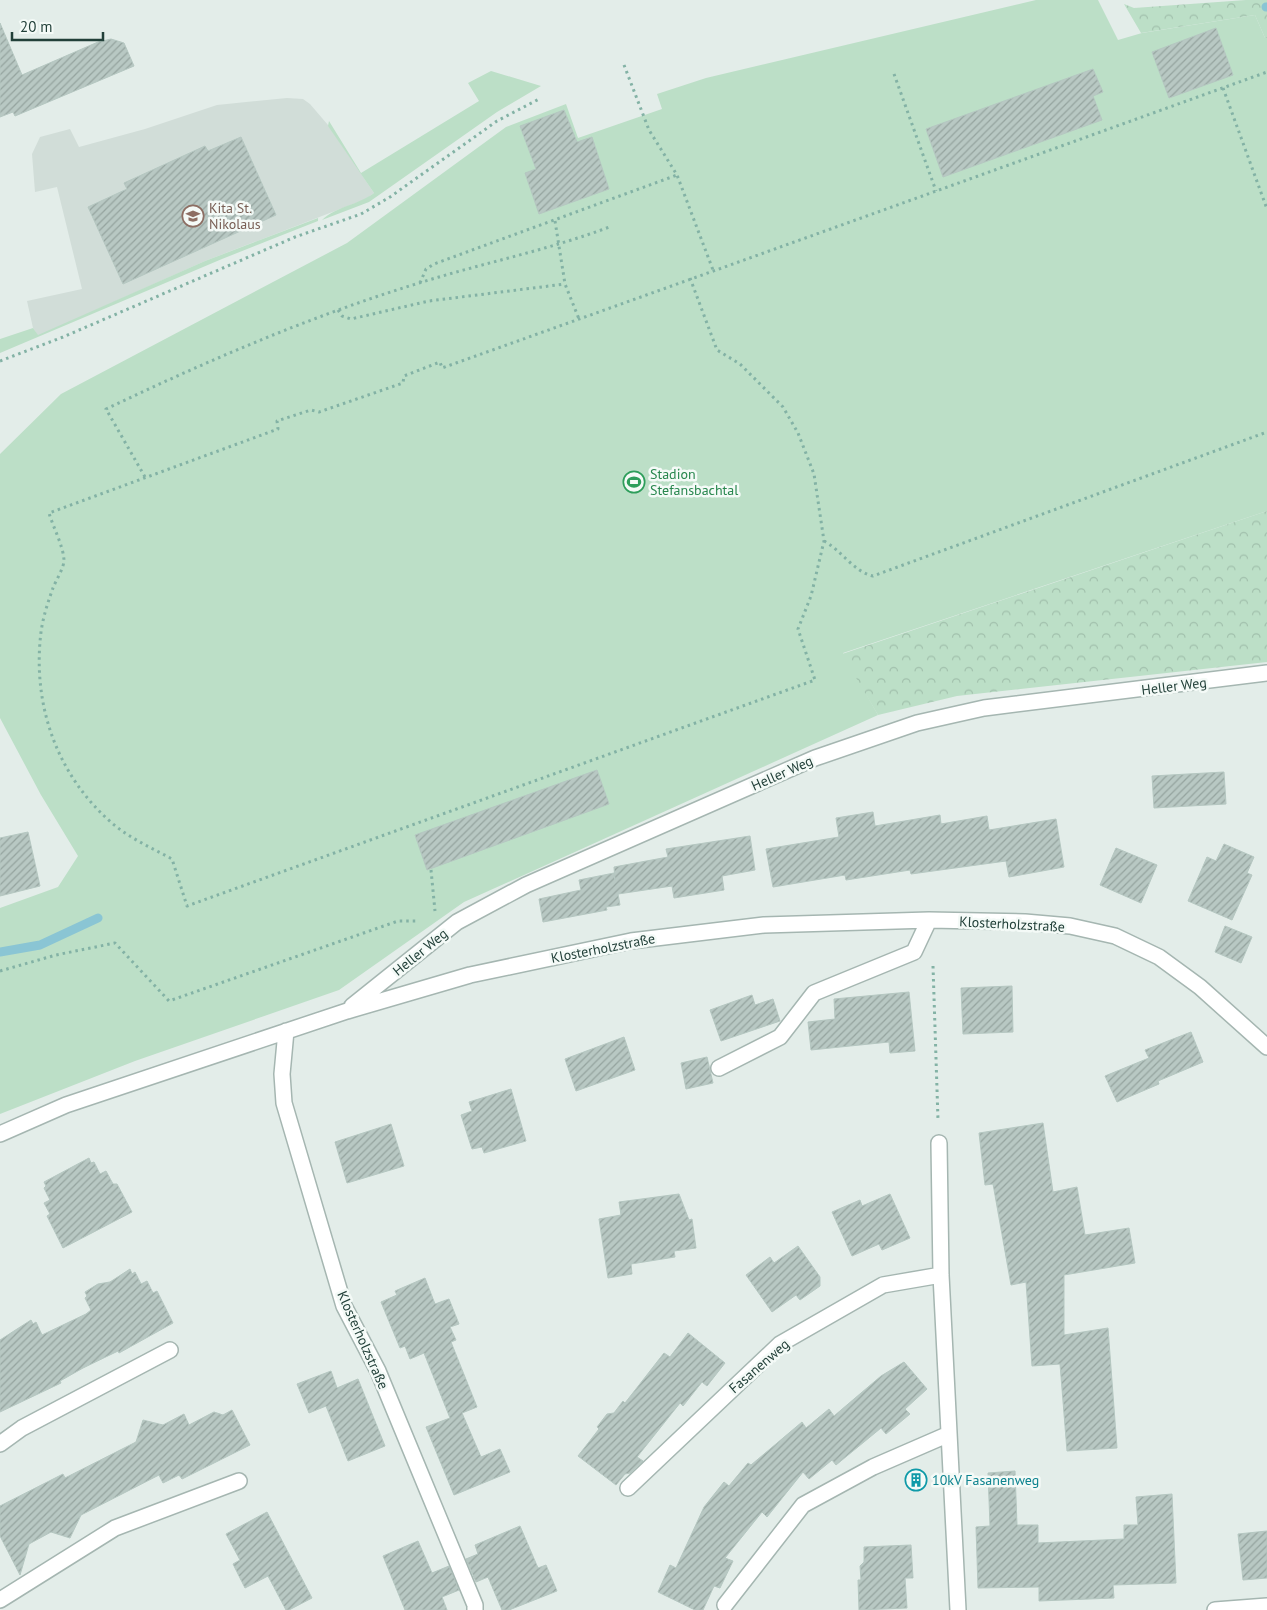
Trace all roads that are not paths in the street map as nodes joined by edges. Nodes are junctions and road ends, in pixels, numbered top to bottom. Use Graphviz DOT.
graph roads {
  1 [pos="1267,673"];
  2 [pos="929,920"];
  3 [pos="347,1011"];
  4 [pos="286,1031"];
  5 [pos="1267,1047"];
  6 [pos="719,1068"];
  7 [pos="0,1134"];
  8 [pos="939,1143"];
  9 [pos="941,1275"];
  10 [pos="170,1350"];
  11 [pos="949,1434"];
  12 [pos="0,1444"];
  13 [pos="239,1481"];
  14 [pos="628,1488"];
  15 [pos="0,1600"];
  16 [pos="725,1605"];
  17 [pos="1267,1606"];
  18 [pos="475,1610"];
  19 [pos="958,1610"];
  20 [pos="1215,1610"];
  1 -- 3 [label="street, Heller Weg"];
  2 -- 3 [label="street, Klosterholzstraße"];
  2 -- 5 [label="street, Klosterholzstraße"];
  2 -- 6 [label="street"];
  3 -- 4 [label="street, Klosterholzstraße"];
  4 -- 7 [label="street, Klosterholzstraße"];
  4 -- 18 [label="street, Klosterholzstraße"];
  8 -- 9 [label="street"];
  9 -- 11 [label="street"];
  9 -- 14 [label="street, Fasanenweg"];
  10 -- 12 [label="street"];
  11 -- 16 [label="street"];
  11 -- 19 [label="street"];
  13 -- 15 [label="street"];
  17 -- 20 [label="street"];
}
